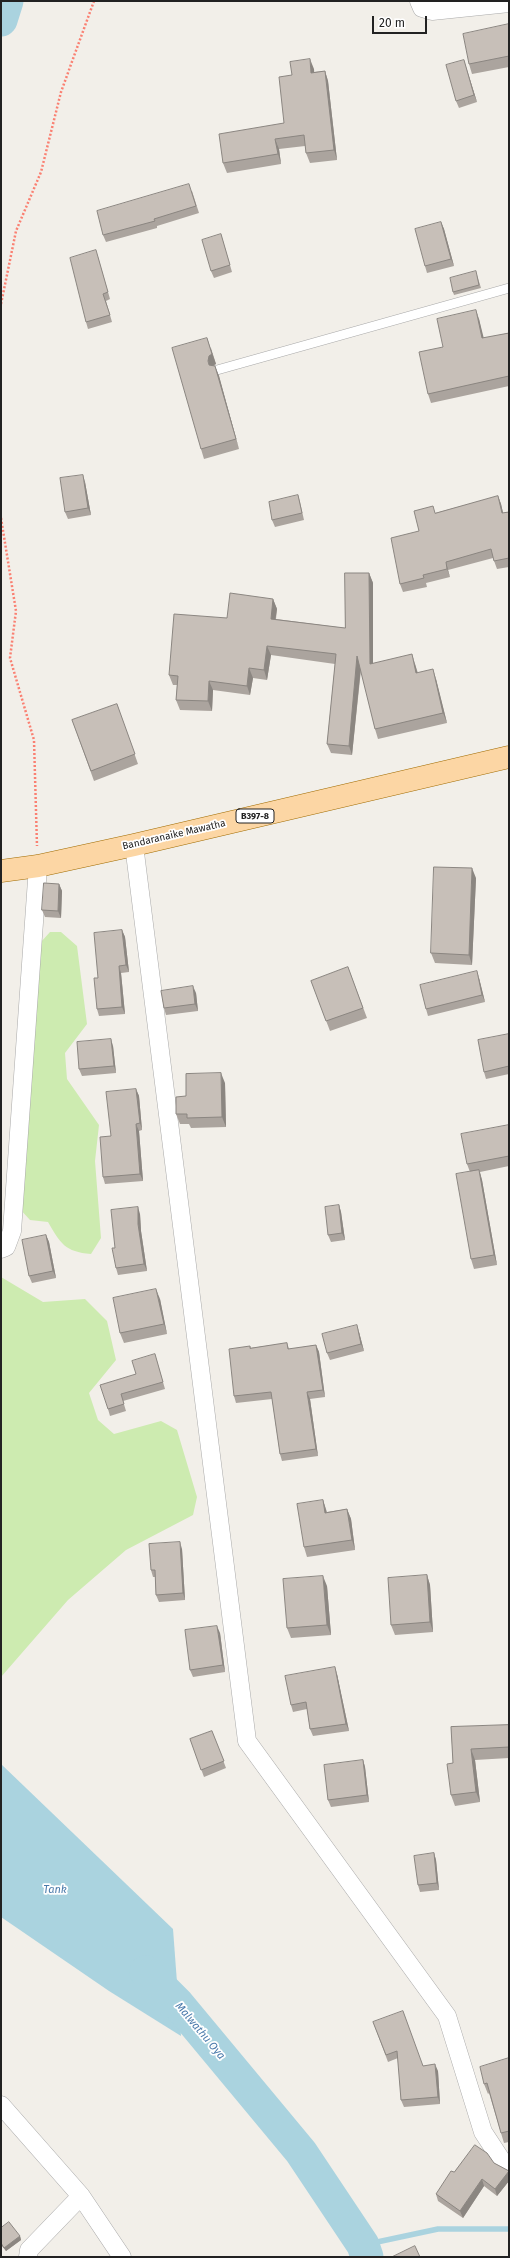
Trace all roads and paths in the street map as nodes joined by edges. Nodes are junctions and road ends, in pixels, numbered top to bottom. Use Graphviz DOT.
graph roads {
  1 [pos="94,1"];
  2 [pos="420,1"];
  3 [pos="509,3"];
  4 [pos="509,288"];
  5 [pos="1,304"];
  6 [pos="217,370"];
  7 [pos="1,518"];
  8 [pos="509,757"];
  9 [pos="134,845"];
  10 [pos="38,866"];
  11 [pos="1,871"];
  12 [pos="1,1249"];
  13 [pos="1,2105"];
  14 [pos="509,2165"];
  15 [pos="81,2196"];
  16 [pos="28,2257"];
  17 [pos="122,2257"];
  1 -- 5 [label="path"];
  2 -- 3 [label="street"];
  4 -- 6 [label="lane"];
  7 -- 10 [label="path"];
  8 -- 9 [label="main road, Bandaranaike Mawatha / B397-8"];
  9 -- 10 [label="main road, Bandaranaike Mawatha / B397-8"];
  9 -- 14 [label="street"];
  10 -- 11 [label="main road, Bandaranaike Mawatha / B397-8"];
  10 -- 12 [label="street"];
  13 -- 15 [label="street"];
  15 -- 16 [label="street"];
  15 -- 17 [label="street"];
}
